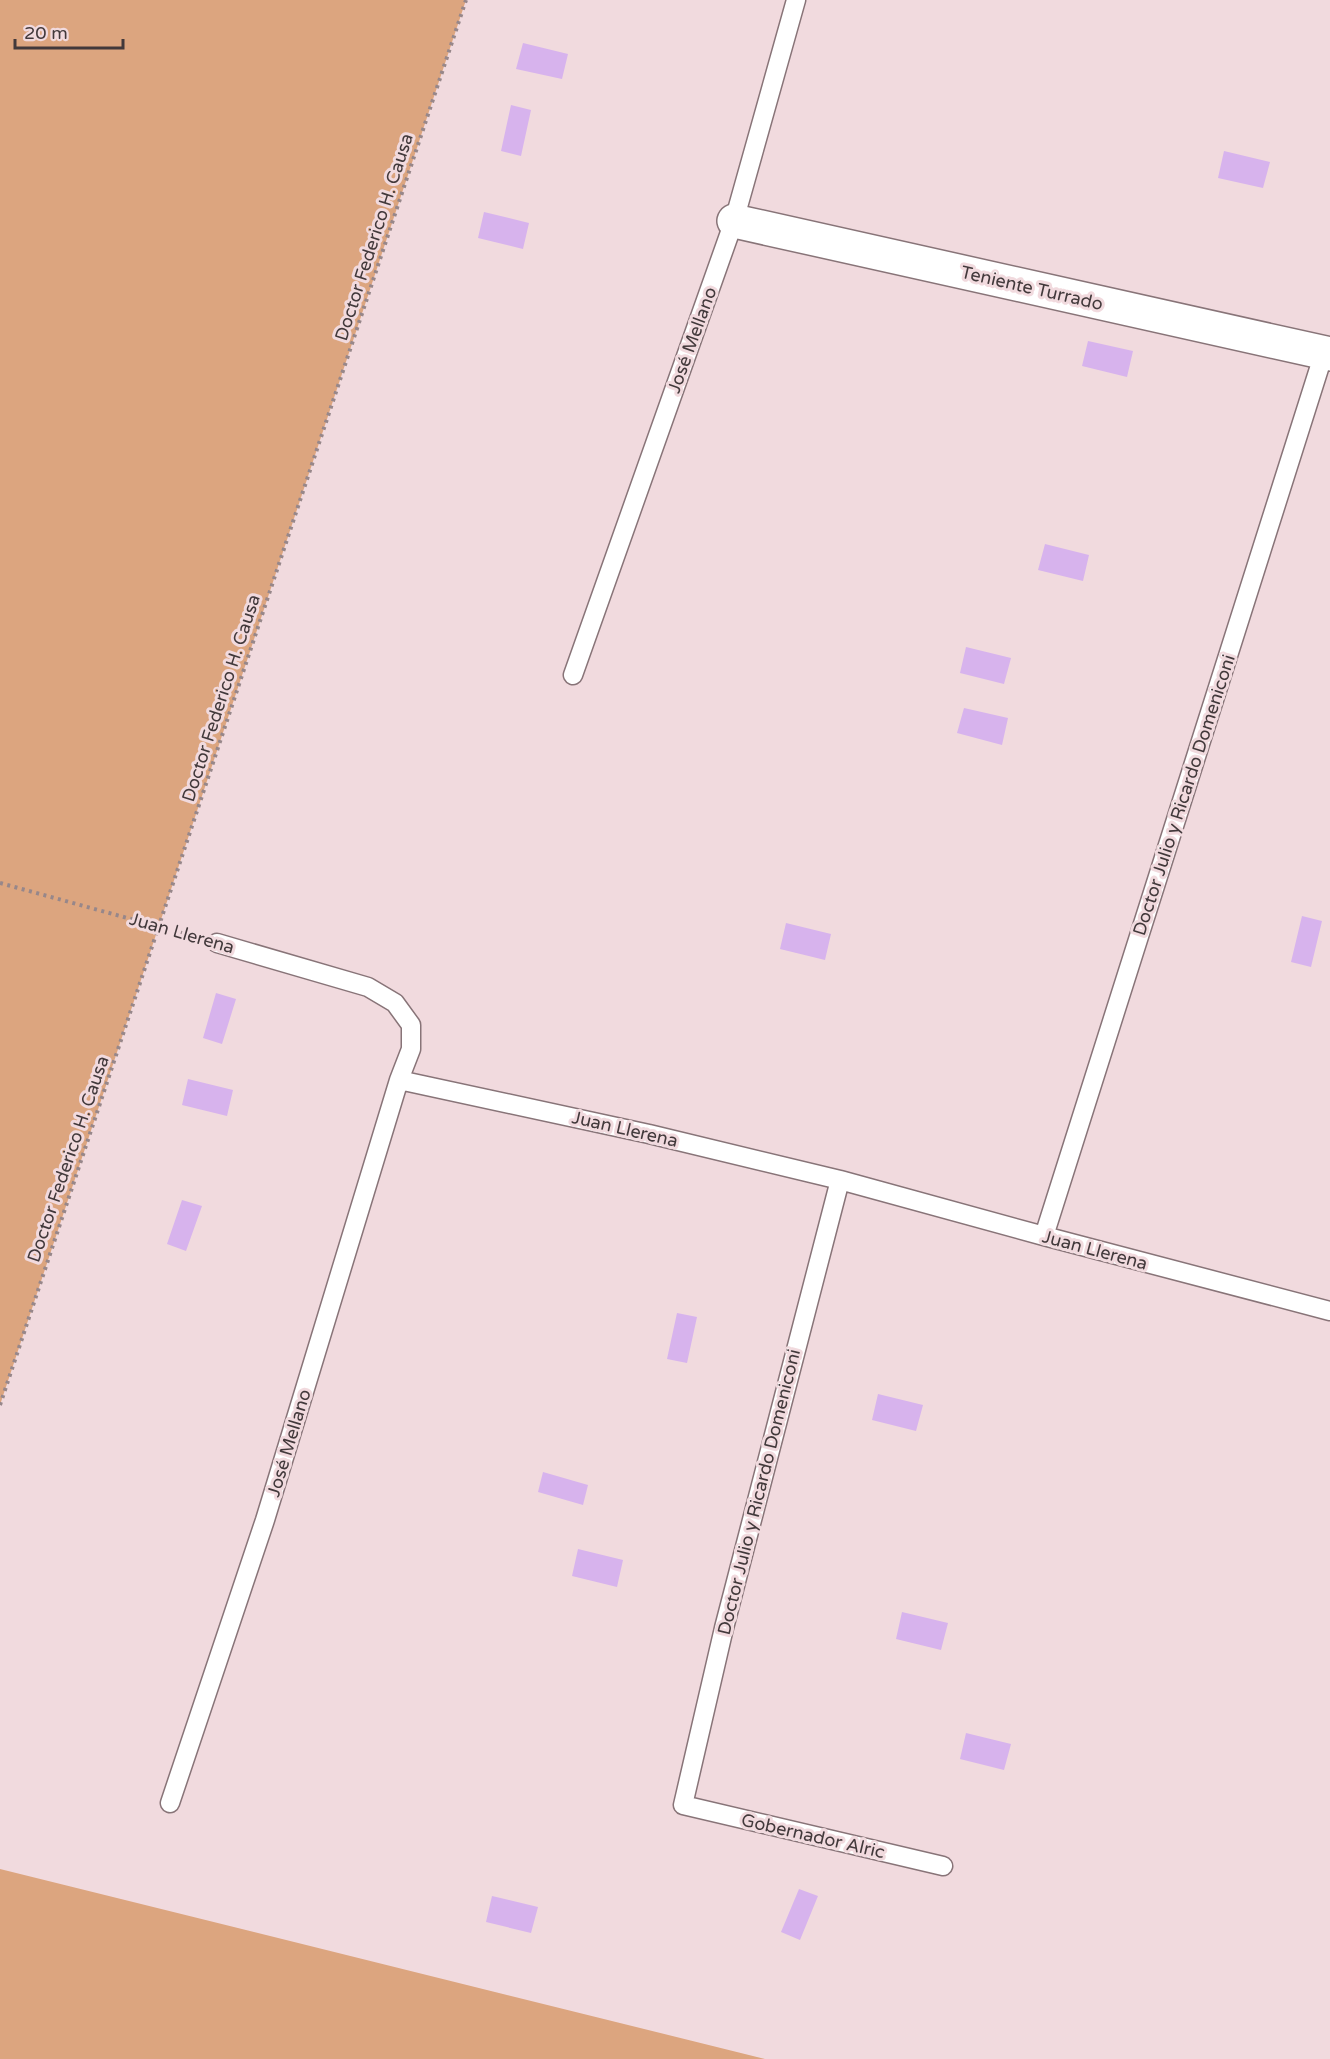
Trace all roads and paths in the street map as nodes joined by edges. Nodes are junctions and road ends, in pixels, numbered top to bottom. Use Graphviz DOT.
graph roads {
  1 [pos="466,0"];
  2 [pos="796,0"];
  3 [pos="734,221"];
  4 [pos="1327,354"];
  5 [pos="573,675"];
  6 [pos="0,883"];
  7 [pos="160,927"];
  8 [pos="217,943"];
  9 [pos="399,1080"];
  10 [pos="840,1180"];
  11 [pos="1044,1236"];
  12 [pos="1330,1311"];
  13 [pos="0,1405"];
  14 [pos="170,1803"];
  15 [pos="683,1805"];
  16 [pos="943,1866"];
  1 -- 7 [label="path, Doctor Federico H. Causa"];
  2 -- 3 [label="lane, José Mellano"];
  3 -- 4 [label="street, Teniente Turrado"];
  3 -- 5 [label="lane, José Mellano"];
  4 -- 11 [label="lane, Doctor Julio y Ricardo Domeniconi"];
  6 -- 7 [label="path, Juan Llerena"];
  7 -- 8 [label="path, Juan Llerena"];
  7 -- 13 [label="path, Doctor Federico H. Causa"];
  8 -- 9 [label="lane, Juan Llerena"];
  9 -- 10 [label="lane, Juan Llerena"];
  9 -- 14 [label="lane, José Mellano"];
  10 -- 11 [label="lane, Juan Llerena"];
  10 -- 15 [label="lane, Doctor Julio y Ricardo Domeniconi"];
  11 -- 12 [label="lane, Juan Llerena"];
  15 -- 16 [label="lane, Gobernador Alric"];
}
